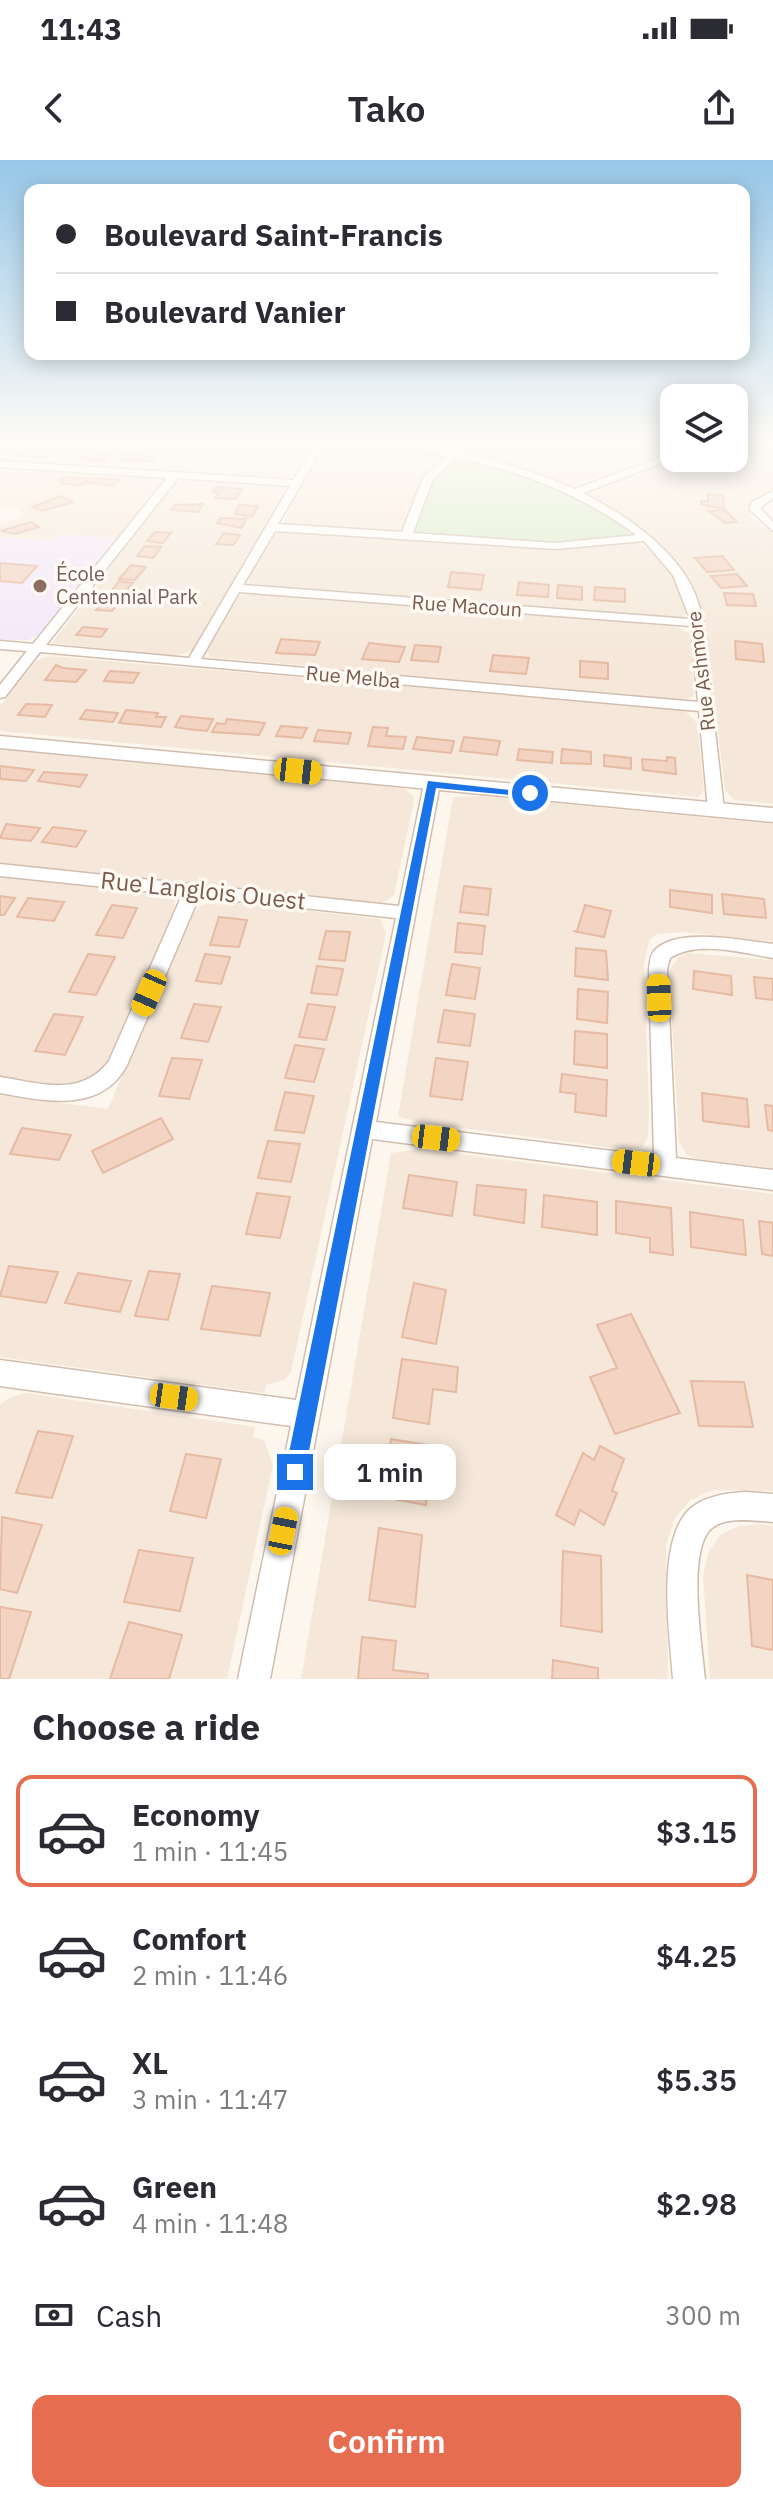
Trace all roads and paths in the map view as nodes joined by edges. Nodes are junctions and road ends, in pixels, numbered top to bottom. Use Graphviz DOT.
graph roads {
  1 [pos="144,514"];
  2 [pos="278,514"];
  3 [pos="414,514"];
  4 [pos="613,514"];
  5 [pos="271,527"];
  6 [pos="406,536"];
  7 [pos="645,538"];
  8 [pos="236,588"];
  9 [pos="698,623"];
  10 [pos="0,645"];
  11 [pos="36,649"];
  12 [pos="192,663"];
  13 [pos="0,694"];
  14 [pos="707,707"];
  15 [pos="0,742"];
  16 [pos="432,784"];
  17 [pos="716,810"];
  18 [pos="773,815"];
  19 [pos="0,870"];
  20 [pos="193,890"];
  21 [pos="405,913"];
  22 [pos="773,951"];
  23 [pos="0,1085"];
  24 [pos="362,1129"];
  25 [pos="665,1166"];
  26 [pos="773,1180"];
  27 [pos="0,1373"];
  28 [pos="307,1415"];
  29 [pos="773,1508"];
  30 [pos="254,1679"];
  31 [pos="689,1679"];
  1 -- 11 [label="street"];
  2 -- 5 [label="street"];
  3 -- 6 [label="street"];
  4 -- 7 [label="street, Rue Ashmore"];
  5 -- 6 [label="street"];
  5 -- 8 [label="street"];
  6 -- 7 [label="street"];
  7 -- 9 [label="street, Rue Ashmore"];
  8 -- 9 [label="street, Rue Macoun"];
  8 -- 12 [label="street"];
  9 -- 14 [label="street, Rue Ashmore"];
  10 -- 11 [label="street, Rue Melba"];
  11 -- 12 [label="street, Rue Melba"];
  11 -- 13 [label="street"];
  12 -- 14 [label="street, Rue Melba"];
  14 -- 17 [label="street, Rue Ashmore"];
  15 -- 16 [label="street"];
  16 -- 17 [label="street"];
  16 -- 21 [label="street"];
  17 -- 18 [label="street"];
  19 -- 20 [label="street, Rue Langlois Ouest"];
  20 -- 21 [label="street, Rue Langlois Ouest"];
  20 -- 23 [label="street"];
  21 -- 24 [label="street"];
  22 -- 25 [label="street"];
  24 -- 25 [label="street"];
  24 -- 28 [label="street"];
  25 -- 26 [label="street"];
  27 -- 28 [label="street"];
  28 -- 30 [label="street"];
  29 -- 31 [label="street"];
}
